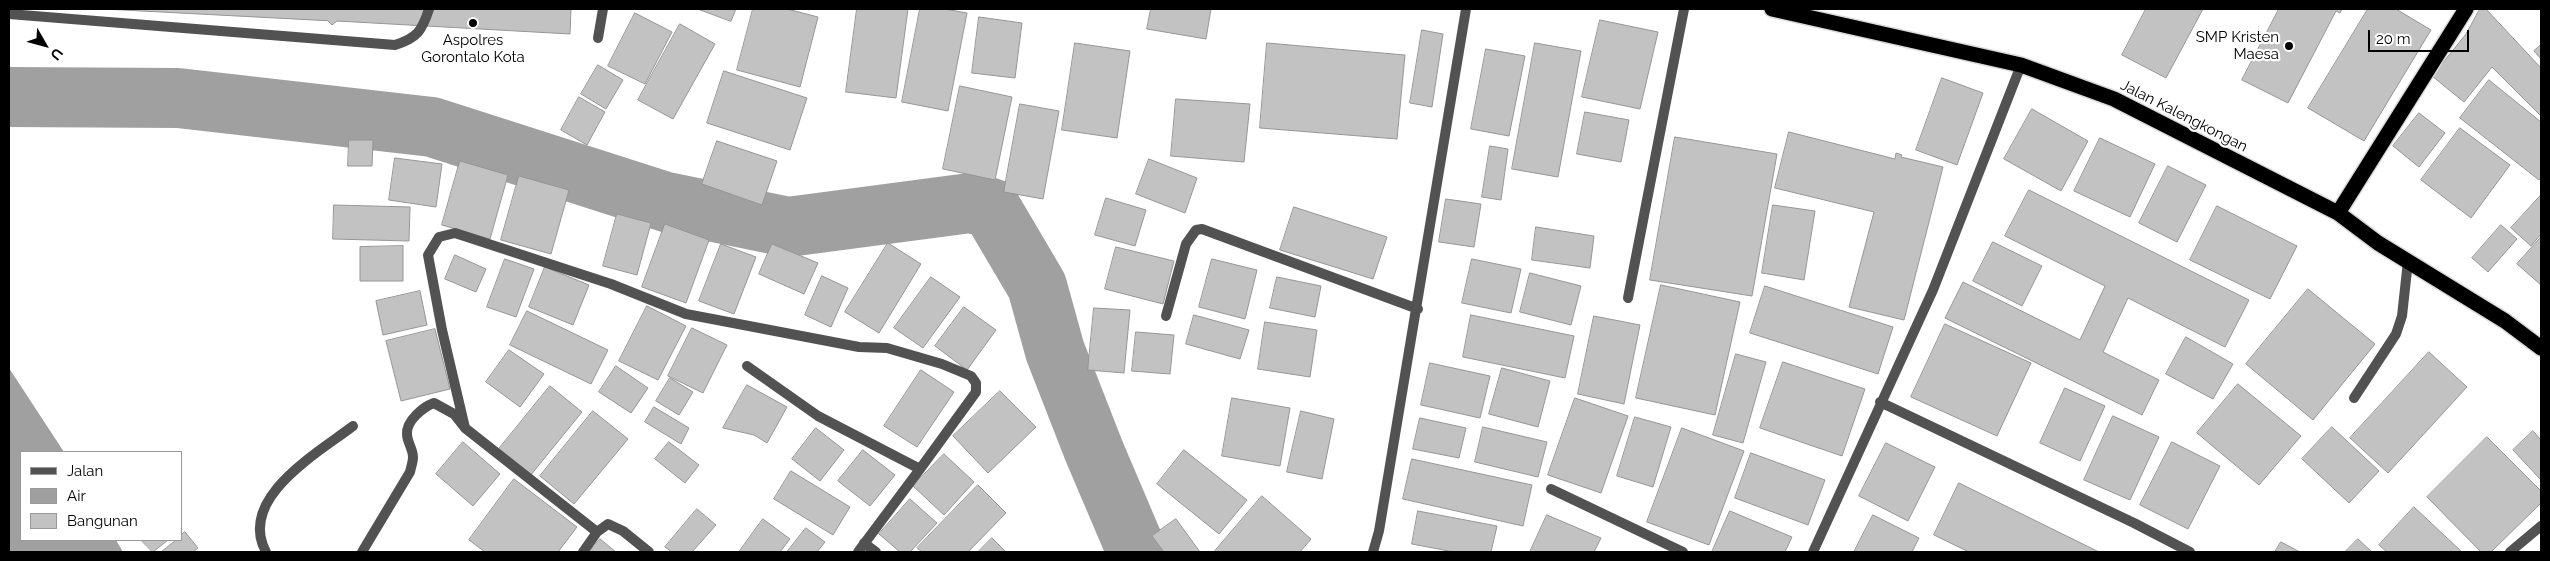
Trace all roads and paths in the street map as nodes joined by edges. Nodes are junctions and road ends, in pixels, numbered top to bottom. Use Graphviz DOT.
graph roads {
  1 [pos="430,9"];
  2 [pos="603,9"];
  3 [pos="1466,9"];
  4 [pos="1684,9"];
  5 [pos="1772,9"];
  6 [pos="2466,9"];
  7 [pos="9,14"];
  8 [pos="598,38"];
  9 [pos="2021,64"];
  10 [pos="2338,213"];
  11 [pos="2408,261"];
  12 [pos="1628,298"];
  13 [pos="1418,309"];
  14 [pos="1166,316"];
  15 [pos="2541,348"];
  16 [pos="747,366"];
  17 [pos="2354,398"];
  18 [pos="1880,402"];
  19 [pos="353,426"];
  20 [pos="465,428"];
  21 [pos="920,469"];
  22 [pos="1551,489"];
  23 [pos="2541,526"];
  24 [pos="597,532"];
  25 [pos="864,543"];
  26 [pos="266,552"];
  27 [pos="362,552"];
  28 [pos="583,552"];
  29 [pos="649,552"];
  30 [pos="858,552"];
  31 [pos="876,552"];
  32 [pos="1373,552"];
  33 [pos="1683,552"];
  34 [pos="1814,552"];
  35 [pos="2190,552"];
  36 [pos="2510,552"];
  1 -- 7 [label="street"];
  2 -- 8 [label="street"];
  3 -- 13 [label="street"];
  4 -- 12 [label="street"];
  5 -- 9 [label="highway, Jalan Kalengkongan"];
  6 -- 10 [label="highway"];
  9 -- 10 [label="highway, Jalan Kalengkongan"];
  9 -- 18 [label="street"];
  10 -- 11 [label="highway, Jalan Kalengkongan"];
  11 -- 15 [label="highway, Jalan Kalengkongan"];
  11 -- 17 [label="street"];
  13 -- 14 [label="street"];
  13 -- 32 [label="street"];
  16 -- 21 [label="street"];
  18 -- 34 [label="street"];
  18 -- 35 [label="street"];
  19 -- 26 [label="street"];
  20 -- 21 [label="street"];
  20 -- 24 [label="street"];
  20 -- 27 [label="street"];
  21 -- 25 [label="street"];
  22 -- 33 [label="street"];
  23 -- 36 [label="street"];
  24 -- 28 [label="street"];
  24 -- 29 [label="street"];
  25 -- 30 [label="street"];
  25 -- 31 [label="street"];
}
